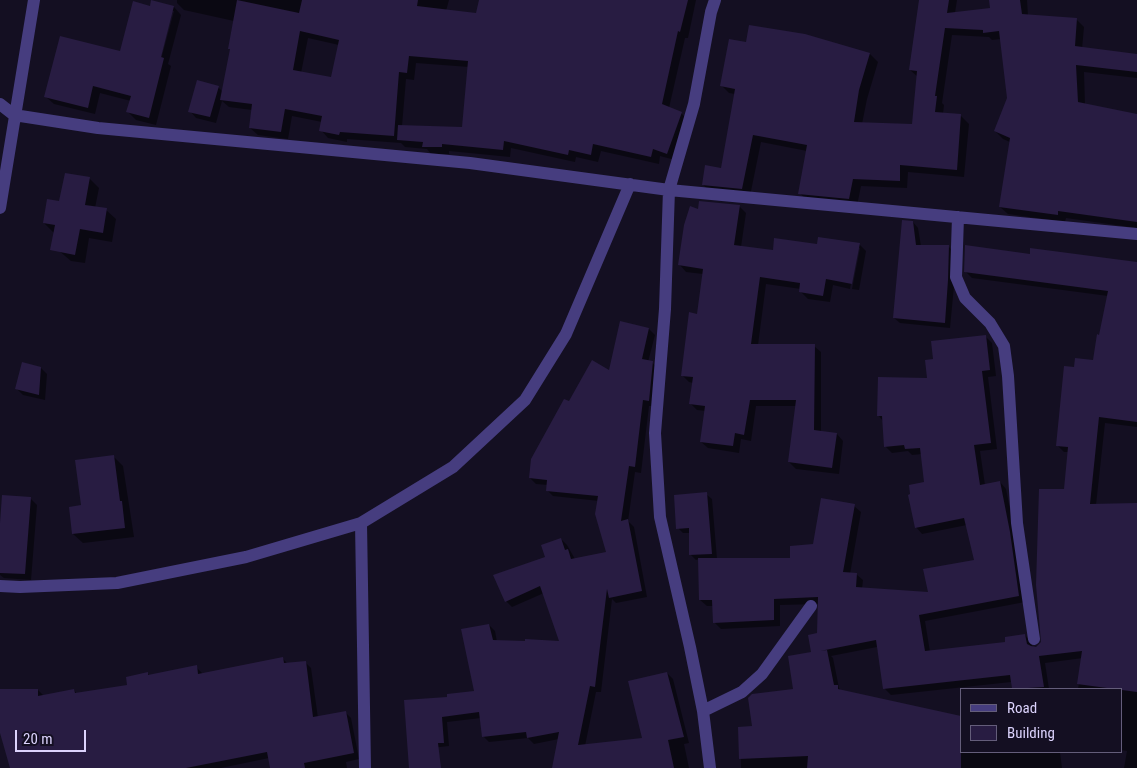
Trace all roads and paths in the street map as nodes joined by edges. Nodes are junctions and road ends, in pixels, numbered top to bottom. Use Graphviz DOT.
graph roads {
  1 [pos="34,0"];
  2 [pos="715,0"];
  3 [pos="0,104"];
  4 [pos="14,116"];
  5 [pos="630,184"];
  6 [pos="669,190"];
  7 [pos="0,208"];
  8 [pos="958,217"];
  9 [pos="1137,234"];
  10 [pos="362,523"];
  11 [pos="0,586"];
  12 [pos="811,606"];
  13 [pos="1034,639"];
  14 [pos="703,711"];
  15 [pos="365,768"];
  16 [pos="710,768"];
  1 -- 4 [label="street"];
  2 -- 6 [label="street"];
  3 -- 4 [label="street"];
  4 -- 5 [label="street"];
  4 -- 7 [label="street"];
  5 -- 6 [label="street"];
  5 -- 10 [label="street"];
  6 -- 8 [label="street"];
  6 -- 14 [label="street"];
  8 -- 9 [label="street"];
  8 -- 13 [label="street"];
  10 -- 11 [label="street"];
  10 -- 15 [label="street"];
  12 -- 14 [label="street"];
  14 -- 16 [label="street"];
}
